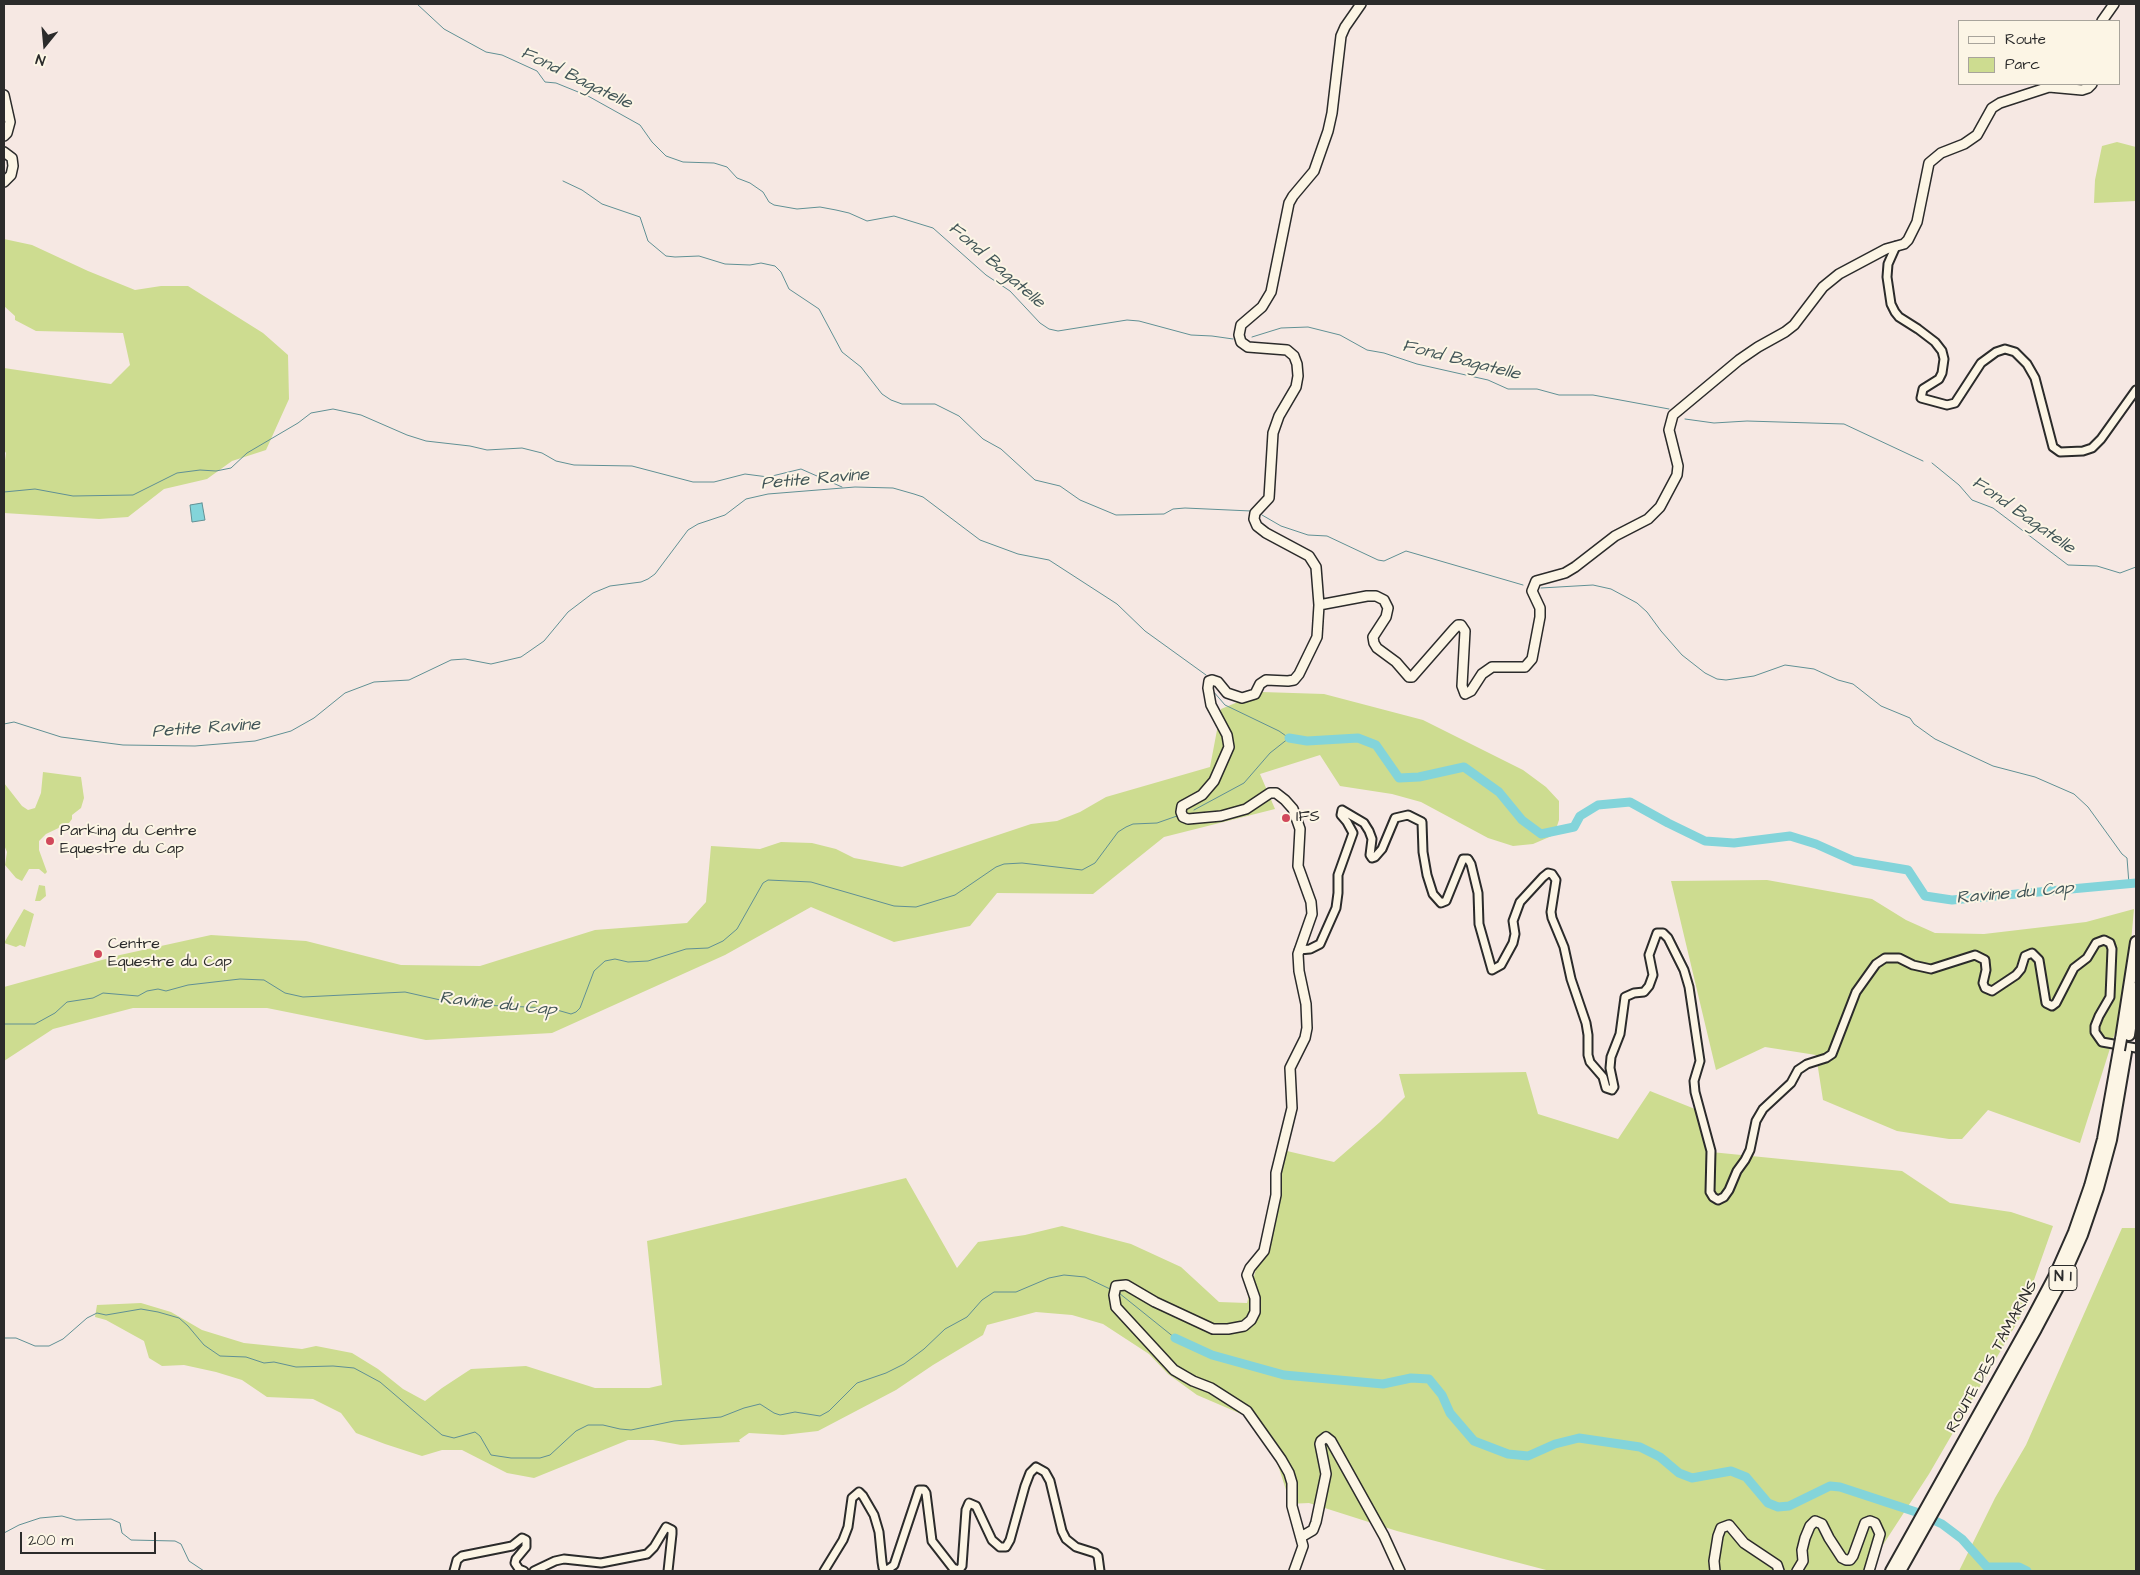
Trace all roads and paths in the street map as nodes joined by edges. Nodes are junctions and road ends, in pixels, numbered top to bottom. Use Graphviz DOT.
graph roads {
  1 [pos="1362,4"];
  2 [pos="2114,4"];
  3 [pos="2103,20"];
  4 [pos="2091,85"];
  5 [pos="4,95"];
  6 [pos="4,136"];
  7 [pos="4,152"];
  8 [pos="4,182"];
  9 [pos="1896,246"];
  10 [pos="2136,390"];
  11 [pos="1319,605"];
  12 [pos="2136,942"];
  13 [pos="1299,950"];
  14 [pos="2136,988"];
  15 [pos="2126,1046"];
  16 [pos="1301,1537"];
  17 [pos="1915,1537"];
  18 [pos="454,1571"];
  19 [pos="524,1571"];
  20 [pos="534,1571"];
  21 [pos="668,1571"];
  22 [pos="824,1571"];
  23 [pos="1100,1571"];
  24 [pos="1294,1571"];
  25 [pos="1400,1571"];
  26 [pos="1715,1571"];
  27 [pos="1779,1571"];
  28 [pos="1797,1571"];
  29 [pos="1869,1571"];
  30 [pos="1891,1571"];
  31 [pos="1900,1571"];
  1 -- 11 [label="main road"];
  2 -- 3 [label="main road"];
  4 -- 9 [label="main road"];
  5 -- 6 [label="main road"];
  7 -- 8 [label="main road"];
  9 -- 10 [label="street"];
  9 -- 11 [label="main road"];
  11 -- 13 [label="main road"];
  12 -- 15 [label="highway, ROUTE DES TAMARINS / N 1"];
  13 -- 15 [label="street"];
  13 -- 16 [label="main road"];
  14 -- 15 [label="highway, ROUTE DES TAMARINS / N 1"];
  15 -- 17 [label="highway, ROUTE DES TAMARINS / N 1"];
  16 -- 24 [label="main road"];
  16 -- 25 [label="main road"];
  17 -- 30 [label="highway, ROUTE DES TAMARINS / N 1"];
  17 -- 31 [label="highway, ROUTE DES TAMARINS / N 1"];
  18 -- 19 [label="street"];
  20 -- 21 [label="street"];
  22 -- 23 [label="street"];
  26 -- 27 [label="main road"];
  28 -- 29 [label="main road"];
}
